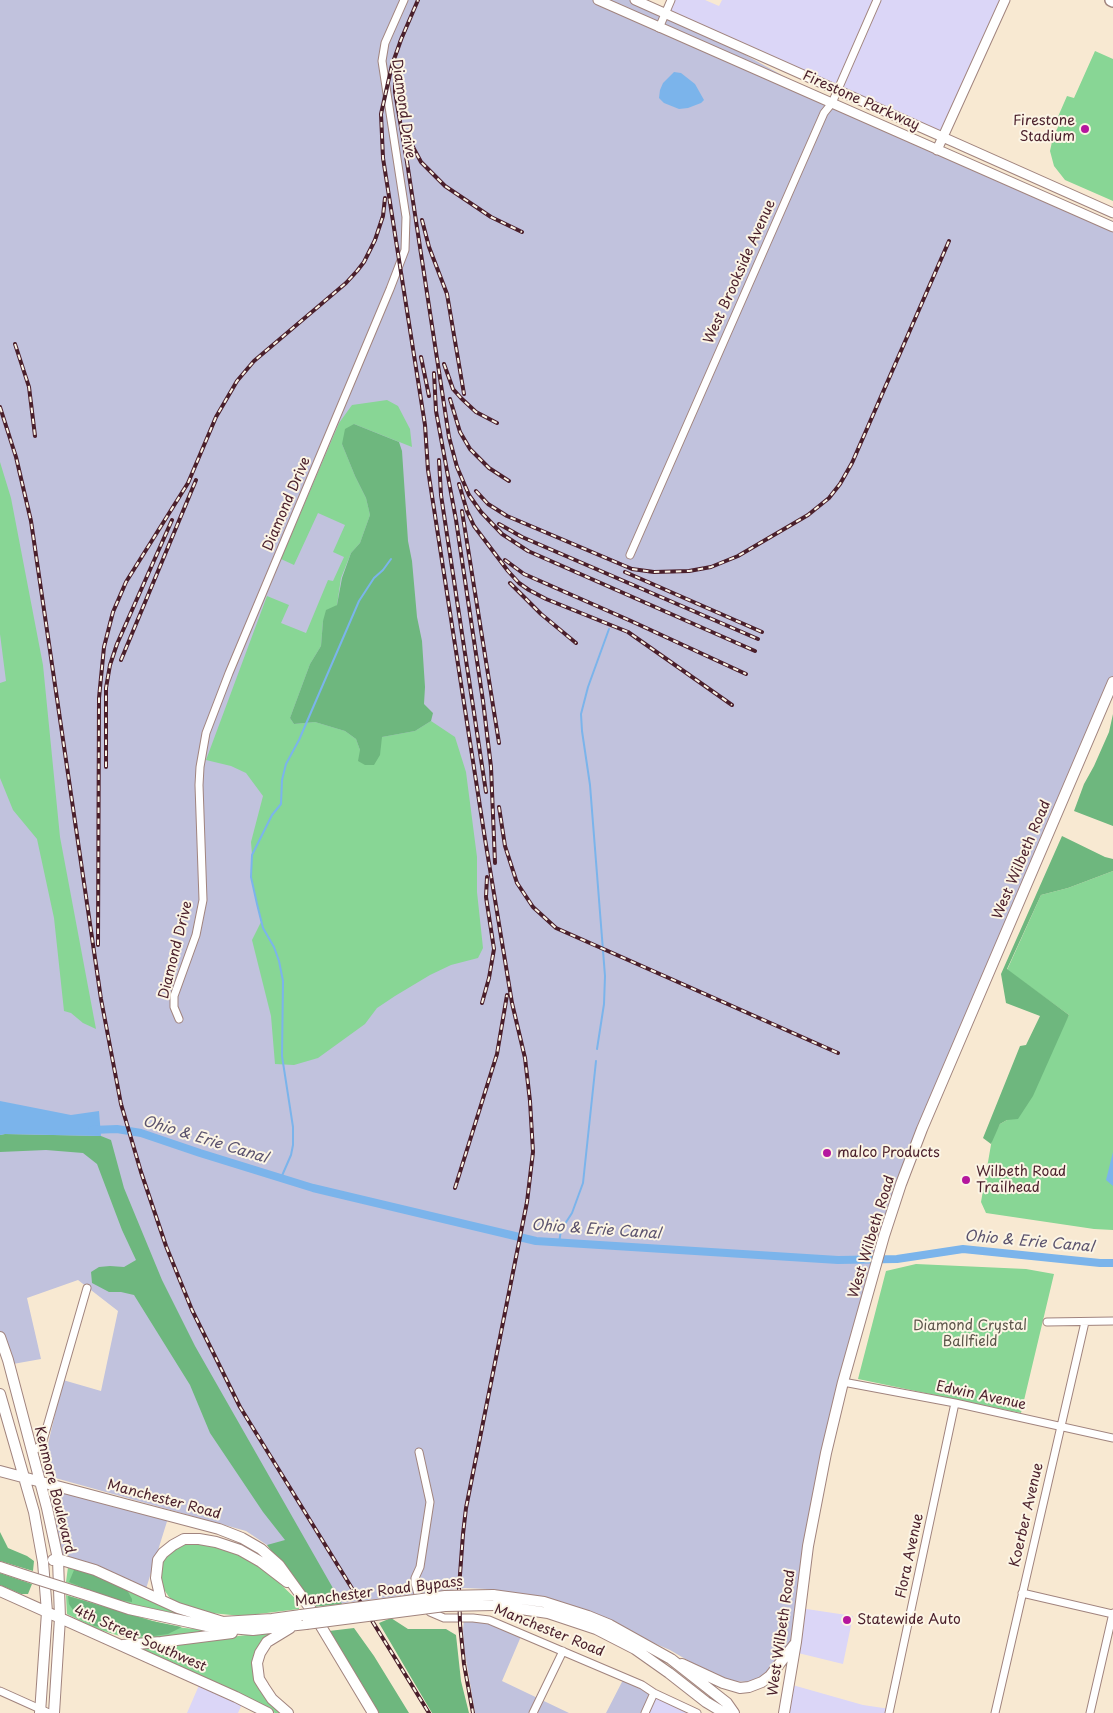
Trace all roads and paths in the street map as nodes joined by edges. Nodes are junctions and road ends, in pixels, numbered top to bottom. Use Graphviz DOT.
graph roads {
  1 [pos="598,0"];
  2 [pos="635,0"];
  3 [pos="672,0"];
  4 [pos="878,0"];
  5 [pos="1005,0"];
  6 [pos="403,1"];
  7 [pos="665,14"];
  8 [pos="659,28"];
  9 [pos="837,91"];
  10 [pos="832,103"];
  11 [pos="943,138"];
  12 [pos="937,150"];
  13 [pos="1113,213"];
  14 [pos="1113,227"];
  15 [pos="630,555"];
  16 [pos="1113,682"];
  17 [pos="179,1019"];
  18 [pos="87,1288"];
  19 [pos="1113,1321"];
  20 [pos="1047,1322"];
  21 [pos="1085,1322"];
  22 [pos="0,1337"];
  23 [pos="842,1382"];
  24 [pos="0,1394"];
  25 [pos="955,1403"];
  26 [pos="1061,1426"];
  27 [pos="1113,1438"];
  28 [pos="32,1452"];
  29 [pos="419,1452"];
  30 [pos="0,1471"];
  31 [pos="22,1477"];
  32 [pos="40,1482"];
  33 [pos="58,1560"];
  34 [pos="43,1562"];
  35 [pos="0,1567"];
  36 [pos="296,1589"];
  37 [pos="0,1591"];
  38 [pos="1022,1593"];
  39 [pos="161,1600"];
  40 [pos="493,1600"];
  41 [pos="47,1612"];
  42 [pos="1113,1614"];
  43 [pos="60,1618"];
  44 [pos="174,1620"];
  45 [pos="304,1620"];
  46 [pos="223,1622"];
  47 [pos="293,1626"];
  48 [pos="253,1630"];
  49 [pos="796,1642"];
  50 [pos="122,1645"];
  51 [pos="563,1651"];
  52 [pos="670,1660"];
  53 [pos="0,1691"];
  54 [pos="654,1693"];
  55 [pos="43,1712"];
  56 [pos="54,1713"];
  57 [pos="268,1713"];
  58 [pos="288,1713"];
  59 [pos="373,1713"];
  60 [pos="533,1713"];
  61 [pos="645,1713"];
  62 [pos="697,1713"];
  63 [pos="729,1713"];
  64 [pos="734,1713"];
  65 [pos="784,1713"];
  66 [pos="889,1713"];
  67 [pos="994,1713"];
  68 [pos="1090,1713"];
  1 -- 8 [label="street, Firestone Parkway"];
  2 -- 7 [label="street, Firestone Parkway"];
  3 -- 7 [label="street"];
  4 -- 9 [label="street, West Brookside Avenue"];
  5 -- 11 [label="street"];
  6 -- 17 [label="street, Diamond Drive"];
  7 -- 8 [label="street"];
  7 -- 9 [label="street, Firestone Parkway"];
  8 -- 10 [label="street, Firestone Parkway"];
  9 -- 10 [label="street, West Brookside Avenue"];
  9 -- 11 [label="street, Firestone Parkway"];
  10 -- 12 [label="street, Firestone Parkway"];
  10 -- 15 [label="street, West Brookside Avenue"];
  11 -- 12 [label="street"];
  11 -- 13 [label="street, Firestone Parkway"];
  12 -- 14 [label="street, Firestone Parkway"];
  16 -- 23 [label="main road, West Wilbeth Road"];
  18 -- 28 [label="street"];
  19 -- 21 [label="street"];
  20 -- 21 [label="street"];
  21 -- 26 [label="street, Koerber Avenue"];
  22 -- 28 [label="main road, Kenmore Boulevard"];
  23 -- 25 [label="street, Edwin Avenue"];
  23 -- 49 [label="main road, West Wilbeth Road"];
  24 -- 31 [label="main road, Kenmore Boulevard"];
  25 -- 26 [label="street, Edwin Avenue"];
  25 -- 66 [label="street, Flora Avenue"];
  26 -- 27 [label="street, Edwin Avenue"];
  26 -- 38 [label="street, Koerber Avenue"];
  28 -- 32 [label="main road, Kenmore Boulevard"];
  29 -- 51 [label="street, Manchester Road"];
  30 -- 31 [label="main road, Manchester Road"];
  31 -- 32 [label="main road, Manchester Road"];
  31 -- 34 [label="main road, Kenmore Boulevard"];
  32 -- 33 [label="main road, Kenmore Boulevard"];
  32 -- 36 [label="main road, Manchester Road"];
  33 -- 34 [label="main road"];
  33 -- 39 [label="main road"];
  33 -- 43 [label="main road, Kenmore Boulevard"];
  34 -- 41 [label="main road, Kenmore Boulevard"];
  35 -- 44 [label="main road, Manchester Road Bypass, bridge"];
  36 -- 39 [label="main road"];
  36 -- 59 [label="main road, Manchester Road"];
  37 -- 41 [label="main road, 4th Street Southwest"];
  38 -- 42 [label="street"];
  38 -- 67 [label="street, Koerber Avenue"];
  39 -- 46 [label="main road"];
  40 -- 45 [label="main road, Manchester Road Bypass, bridge"];
  40 -- 52 [label="main road, Manchester Road Bypass"];
  40 -- 63 [label="main road, Manchester Road Bypass"];
  41 -- 43 [label="main road, 4th Street Southwest"];
  41 -- 55 [label="main road, Kenmore Boulevard"];
  42 -- 68 [label="street"];
  43 -- 50 [label="main road, 4th Street Southwest"];
  43 -- 56 [label="main road, Kenmore Boulevard"];
  44 -- 46 [label="main road, Manchester Road Bypass"];
  44 -- 48 [label="main road, Manchester Road Bypass"];
  45 -- 46 [label="main road, Manchester Road Bypass"];
  45 -- 47 [label="main road, Manchester Road Bypass"];
  47 -- 48 [label="main road, Manchester Road Bypass"];
  47 -- 58 [label="main road"];
  48 -- 50 [label="main road"];
  49 -- 52 [label="main road"];
  49 -- 65 [label="main road, West Wilbeth Road"];
  50 -- 57 [label="main road, 4th Street Southwest"];
  51 -- 54 [label="street, Manchester Road"];
  51 -- 60 [label="street"];
  52 -- 64 [label="main road, Manchester Road Bypass"];
  53 -- 55 [label="street"];
  54 -- 61 [label="street"];
  54 -- 62 [label="street, Manchester Road"];
}
